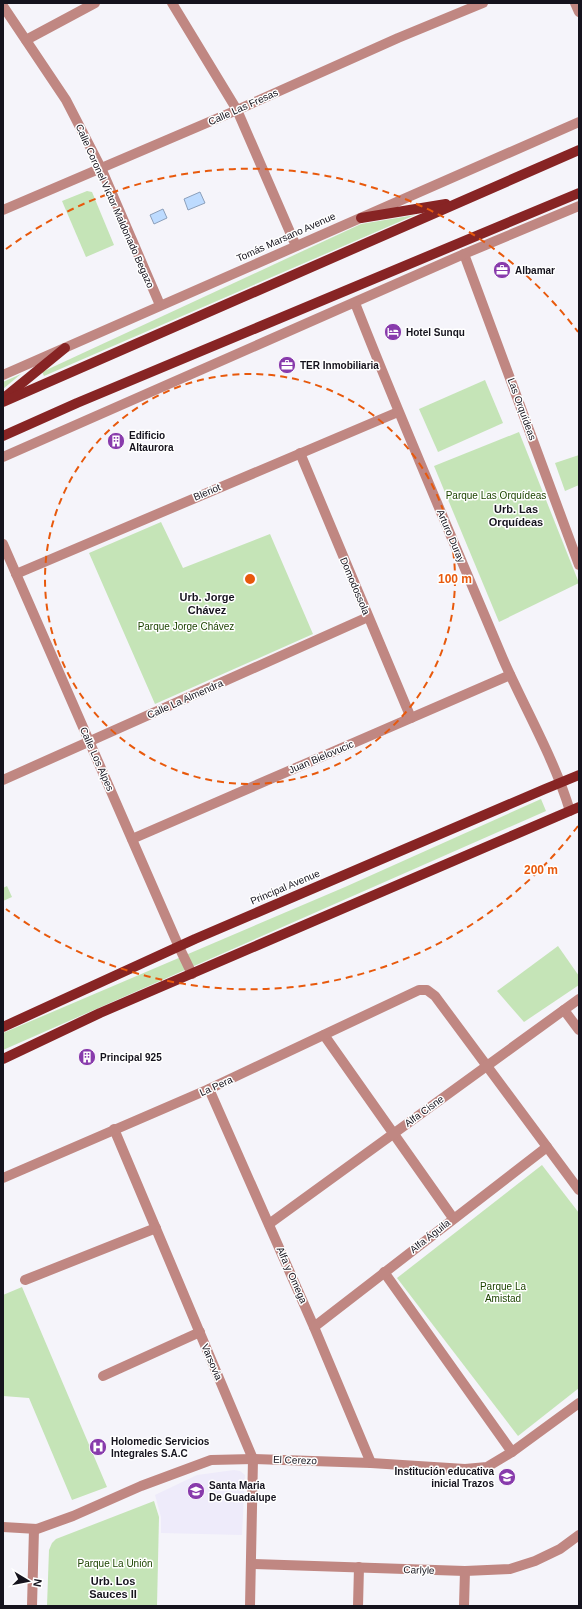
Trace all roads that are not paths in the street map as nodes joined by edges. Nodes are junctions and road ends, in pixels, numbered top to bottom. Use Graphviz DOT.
graph roads {
  1 [pos="96,3"];
  2 [pos="172,3"];
  3 [pos="483,3"];
  4 [pos="575,3"];
  5 [pos="3,6"];
  6 [pos="579,12"];
  7 [pos="26,40"];
  8 [pos="237,110"];
  9 [pos="579,122"];
  10 [pos="579,150"];
  11 [pos="101,168"];
  12 [pos="579,192"];
  13 [pos="462,201"];
  14 [pos="579,206"];
  15 [pos="3,210"];
  16 [pos="361,218"];
  17 [pos="296,246"];
  18 [pos="464,254"];
  19 [pos="355,303"];
  20 [pos="160,305"];
  21 [pos="65,348"];
  22 [pos="3,375"];
  23 [pos="3,400"];
  24 [pos="398,412"];
  25 [pos="3,436"];
  26 [pos="300,453"];
  27 [pos="3,457"];
  28 [pos="3,544"];
  29 [pos="579,564"];
  30 [pos="16,574"];
  31 [pos="368,617"];
  32 [pos="510,675"];
  33 [pos="411,718"];
  34 [pos="89,742"];
  35 [pos="579,775"];
  36 [pos="3,780"];
  37 [pos="561,784"];
  38 [pos="574,809"];
  39 [pos="132,839"];
  40 [pos="179,947"];
  41 [pos="192,974"];
  42 [pos="579,999"];
  43 [pos="564,1010"];
  44 [pos="3,1027"];
  45 [pos="579,1030"];
  46 [pos="324,1035"];
  47 [pos="3,1058"];
  48 [pos="486,1065"];
  49 [pos="209,1089"];
  50 [pos="114,1129"];
  51 [pos="393,1133"];
  52 [pos="547,1147"];
  53 [pos="3,1178"];
  54 [pos="579,1190"];
  55 [pos="453,1218"];
  56 [pos="269,1224"];
  57 [pos="156,1228"];
  58 [pos="384,1272"];
  59 [pos="24,1280"];
  60 [pos="314,1327"];
  61 [pos="200,1332"];
  62 [pos="103,1376"];
  63 [pos="579,1403"];
  64 [pos="512,1452"];
  65 [pos="253,1459"];
  66 [pos="371,1462"];
  67 [pos="3,1527"];
  68 [pos="34,1529"];
  69 [pos="579,1535"];
  70 [pos="251,1564"];
  71 [pos="359,1567"];
  72 [pos="465,1571"];
  73 [pos="32,1606"];
  74 [pos="250,1606"];
  75 [pos="358,1606"];
  76 [pos="464,1606"];
  1 -- 7 [label="street"];
  2 -- 8 [label="street"];
  3 -- 8 [label="street, Calle Las Fresas"];
  4 -- 6 [label="street"];
  5 -- 7 [label="street, Calle Coronel Víctor Maldonado Begazo"];
  7 -- 11 [label="street, Calle Coronel Víctor Maldonado Begazo"];
  8 -- 11 [label="street, Calle Las Fresas"];
  8 -- 17 [label="street"];
  9 -- 16 [label="street, Tomás Marsano Avenue"];
  10 -- 13 [label="main road"];
  11 -- 15 [label="street, Calle Las Fresas"];
  11 -- 20 [label="street, Calle Coronel Víctor Maldonado Begazo"];
  12 -- 25 [label="main road"];
  13 -- 16 [label="main road"];
  13 -- 23 [label="main road"];
  14 -- 18 [label="street"];
  16 -- 17 [label="street, Tomás Marsano Avenue"];
  17 -- 20 [label="street, Tomás Marsano Avenue"];
  18 -- 19 [label="street"];
  18 -- 29 [label="street, Las Orquídeas"];
  19 -- 24 [label="street, Arturo Duray"];
  19 -- 27 [label="street"];
  20 -- 21 [label="street, Tomás Marsano Avenue"];
  21 -- 22 [label="street, Tomás Marsano Avenue"];
  21 -- 23 [label="main road"];
  24 -- 26 [label="street, Bleriot"];
  24 -- 32 [label="street, Arturo Duray"];
  26 -- 30 [label="street, Bleriot"];
  26 -- 31 [label="street, Domodossola"];
  28 -- 30 [label="street, Calle Los Alpes"];
  30 -- 34 [label="street, Calle Los Alpes"];
  31 -- 33 [label="street, Domodossola"];
  31 -- 34 [label="street, Calle La Almendra"];
  32 -- 33 [label="street, Juan Bielovucic"];
  32 -- 37 [label="street, Arturo Duray"];
  33 -- 39 [label="street, Juan Bielovucic"];
  34 -- 36 [label="street, Calle La Almendra"];
  34 -- 39 [label="street, Calle Los Alpes"];
  35 -- 37 [label="main road, Principal Avenue"];
  37 -- 38 [label="street, Arturo Duray"];
  37 -- 40 [label="main road, Principal Avenue"];
  38 -- 41 [label="main road"];
  39 -- 40 [label="street, Calle Los Alpes"];
  40 -- 41 [label="street, Calle Los Alpes"];
  40 -- 44 [label="main road, Principal Avenue"];
  41 -- 47 [label="main road"];
  42 -- 43 [label="street, Alfa Cisne"];
  43 -- 45 [label="street"];
  43 -- 48 [label="street, Alfa Cisne"];
  46 -- 48 [label="street, La Pera"];
  46 -- 49 [label="street, La Pera"];
  46 -- 51 [label="street"];
  48 -- 51 [label="street, Alfa Cisne"];
  48 -- 52 [label="street"];
  49 -- 50 [label="street, La Pera"];
  49 -- 56 [label="street, Alfa y Omega"];
  50 -- 53 [label="street, La Pera"];
  50 -- 57 [label="street, Varsovia"];
  51 -- 55 [label="street"];
  51 -- 56 [label="street, Alfa Cisne"];
  52 -- 54 [label="street"];
  52 -- 55 [label="street, Alfa Águila"];
  55 -- 58 [label="street, Alfa Águila"];
  56 -- 60 [label="street, Alfa y Omega"];
  57 -- 59 [label="street"];
  57 -- 61 [label="street, Varsovia"];
  58 -- 60 [label="street, Alfa Águila"];
  58 -- 64 [label="street"];
  60 -- 66 [label="street, Alfa y Omega"];
  61 -- 62 [label="street"];
  61 -- 65 [label="street, Varsovia"];
  63 -- 64 [label="street, El Cerezo"];
  64 -- 66 [label="street, El Cerezo"];
  65 -- 66 [label="street, El Cerezo"];
  65 -- 68 [label="street, El Cerezo"];
  65 -- 70 [label="street, Varsovia"];
  67 -- 68 [label="street, El Cerezo"];
  68 -- 73 [label="street"];
  69 -- 72 [label="street, Carlyle"];
  70 -- 71 [label="street, Carlyle"];
  70 -- 74 [label="street, Varsovia"];
  71 -- 72 [label="street, Carlyle"];
  71 -- 75 [label="street"];
  72 -- 76 [label="street"];
}
